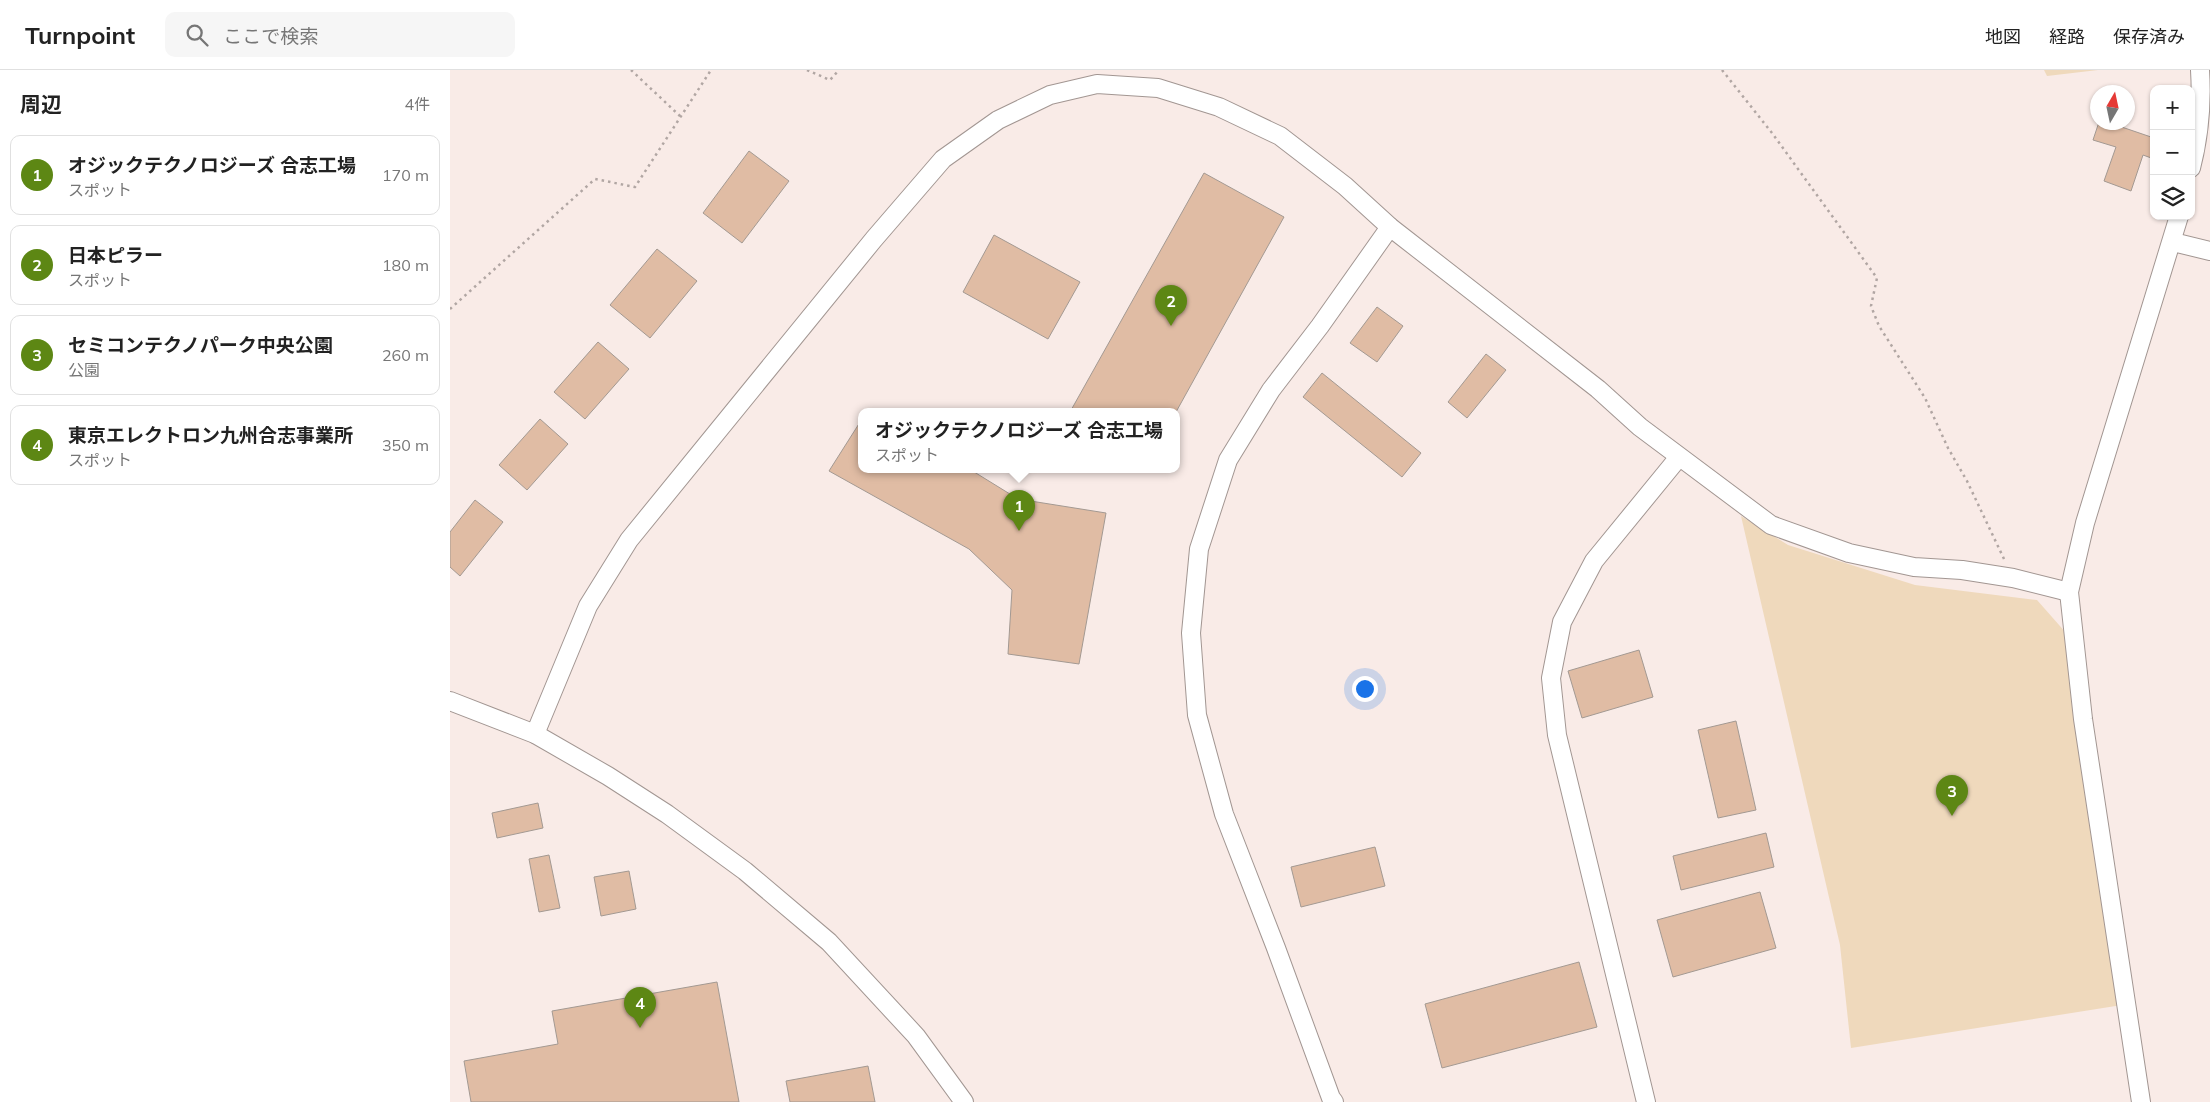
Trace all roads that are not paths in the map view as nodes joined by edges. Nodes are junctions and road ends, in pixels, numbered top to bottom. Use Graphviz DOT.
graph roads {
  1 [pos="2200,70"];
  2 [pos="2195,154"];
  3 [pos="2178,220"];
  4 [pos="1390,227"];
  5 [pos="2173,242"];
  6 [pos="2210,252"];
  7 [pos="1679,457"];
  8 [pos="2069,592"];
  9 [pos="450,700"];
  10 [pos="535,734"];
  11 [pos="964,1102"];
  12 [pos="1334,1102"];
  13 [pos="1646,1102"];
  14 [pos="2141,1102"];
  1 -- 2 [label="street"];
  3 -- 5 [label="street"];
  4 -- 7 [label="street"];
  4 -- 10 [label="street"];
  4 -- 12 [label="street"];
  5 -- 6 [label="street"];
  5 -- 8 [label="street"];
  7 -- 8 [label="street"];
  7 -- 13 [label="street"];
  8 -- 14 [label="street"];
  9 -- 10 [label="street"];
  10 -- 11 [label="street"];
}
